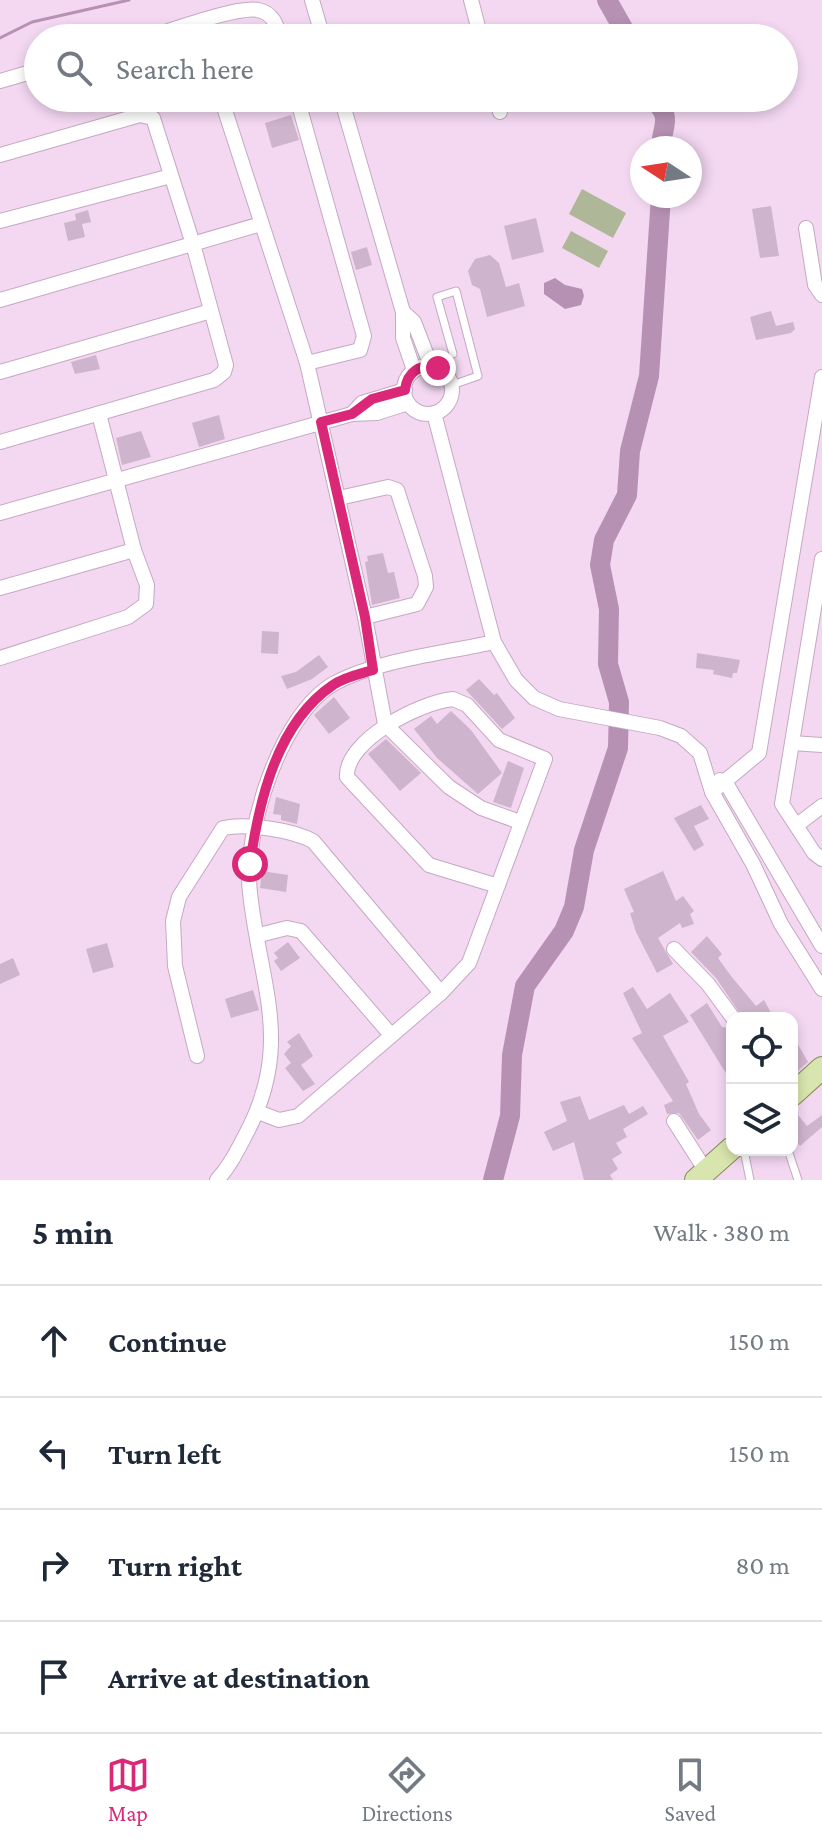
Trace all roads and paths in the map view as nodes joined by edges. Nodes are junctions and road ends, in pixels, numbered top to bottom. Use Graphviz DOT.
graph roads {
  1 [pos="312,0"];
  2 [pos="471,0"];
  3 [pos="197,23"];
  4 [pos="194,24"];
  5 [pos="276,24"];
  6 [pos="319,24"];
  7 [pos="477,24"];
  8 [pos="24,74"];
  9 [pos="0,81"];
  10 [pos="225,112"];
  11 [pos="301,112"];
  12 [pos="345,112"];
  13 [pos="0,155"];
  14 [pos="171,176"];
  15 [pos="0,221"];
  16 [pos="261,224"];
  17 [pos="806,228"];
  18 [pos="193,244"];
  19 [pos="822,295"];
  20 [pos="0,300"];
  21 [pos="211,311"];
  22 [pos="403,312"];
  23 [pos="467,330"];
  24 [pos="448,336"];
  25 [pos="453,354"];
  26 [pos="307,363"];
  27 [pos="431,366"];
  28 [pos="414,370"];
  29 [pos="0,372"];
  30 [pos="822,377"];
  31 [pos="452,385"];
  32 [pos="406,396"];
  33 [pos="434,413"];
  34 [pos="99,414"];
  35 [pos="321,422"];
  36 [pos="0,442"];
  37 [pos="116,480"];
  38 [pos="339,498"];
  39 [pos="0,513"];
  40 [pos="134,550"];
  41 [pos="822,559"];
  42 [pos="0,588"];
  43 [pos="365,617"];
  44 [pos="494,642"];
  45 [pos="0,658"];
  46 [pos="373,670"];
  47 [pos="385,724"];
  48 [pos="792,743"];
  49 [pos="822,745"];
  50 [pos="709,773"];
  51 [pos="726,783"];
  52 [pos="712,792"];
  53 [pos="822,806"];
  54 [pos="520,822"];
  55 [pos="797,825"];
  56 [pos="256,829"];
  57 [pos="822,859"];
  58 [pos="783,881"];
  59 [pos="498,886"];
  60 [pos="766,891"];
  61 [pos="259,935"];
  62 [pos="822,946"];
  63 [pos="674,949"];
  64 [pos="822,989"];
  65 [pos="441,993"];
  66 [pos="729,1012"];
  67 [pos="391,1035"];
  68 [pos="197,1056"];
  69 [pos="822,1068"];
  70 [pos="798,1090"];
  71 [pos="258,1112"];
  72 [pos="674,1121"];
  73 [pos="726,1153"];
  74 [pos="745,1156"];
  75 [pos="791,1156"];
  76 [pos="701,1176"];
  77 [pos="217,1180"];
  78 [pos="750,1180"];
  79 [pos="798,1180"];
  1 -- 6 [label="street"];
  2 -- 7 [label="street"];
  3 -- 4 [label="street"];
  3 -- 5 [label="street"];
  8 -- 9 [label="street"];
  10 -- 16 [label="street"];
  11 -- 26 [label="street"];
  12 -- 22 [label="street"];
  13 -- 14 [label="street"];
  14 -- 15 [label="street"];
  14 -- 18 [label="street"];
  16 -- 18 [label="street"];
  16 -- 26 [label="street"];
  17 -- 19 [label="street"];
  18 -- 20 [label="street"];
  18 -- 21 [label="street"];
  21 -- 29 [label="street"];
  21 -- 34 [label="street"];
  22 -- 27 [label="street"];
  22 -- 28 [label="street"];
  23 -- 24 [label="lane"];
  23 -- 24 [label="lane"];
  23 -- 31 [label="lane"];
  24 -- 25 [label="lane"];
  26 -- 35 [label="street"];
  27 -- 28 [label="street"];
  27 -- 31 [label="street"];
  28 -- 32 [label="street"];
  30 -- 51 [label="street"];
  31 -- 33 [label="street"];
  32 -- 33 [label="street"];
  32 -- 35 [label="street"];
  33 -- 44 [label="street"];
  34 -- 36 [label="street"];
  34 -- 37 [label="street"];
  35 -- 37 [label="street"];
  35 -- 38 [label="street"];
  37 -- 39 [label="street"];
  37 -- 40 [label="street"];
  38 -- 43 [label="street"];
  38 -- 43 [label="street"];
  40 -- 42 [label="street"];
  40 -- 45 [label="street"];
  41 -- 48 [label="street"];
  43 -- 46 [label="street"];
  44 -- 46 [label="street"];
  44 -- 50 [label="street"];
  46 -- 47 [label="street"];
  46 -- 56 [label="street"];
  47 -- 54 [label="street"];
  47 -- 54 [label="street"];
  47 -- 59 [label="street"];
  48 -- 49 [label="street"];
  48 -- 55 [label="street"];
  50 -- 51 [label="street"];
  50 -- 52 [label="street"];
  51 -- 52 [label="street"];
  51 -- 58 [label="street"];
  52 -- 60 [label="street"];
  53 -- 55 [label="street"];
  54 -- 59 [label="street"];
  55 -- 57 [label="street"];
  56 -- 61 [label="street"];
  56 -- 65 [label="street"];
  56 -- 68 [label="street"];
  58 -- 60 [label="street"];
  58 -- 62 [label="street"];
  59 -- 65 [label="street"];
  60 -- 64 [label="street"];
  61 -- 67 [label="street"];
  61 -- 71 [label="street"];
  63 -- 66 [label="street"];
  65 -- 67 [label="street"];
  67 -- 71 [label="street"];
  69 -- 70 [label="main road"];
  71 -- 77 [label="street"];
  72 -- 76 [label="street"];
  73 -- 76 [label="main road"];
  74 -- 78 [label="lane"];
  75 -- 79 [label="lane"];
}
